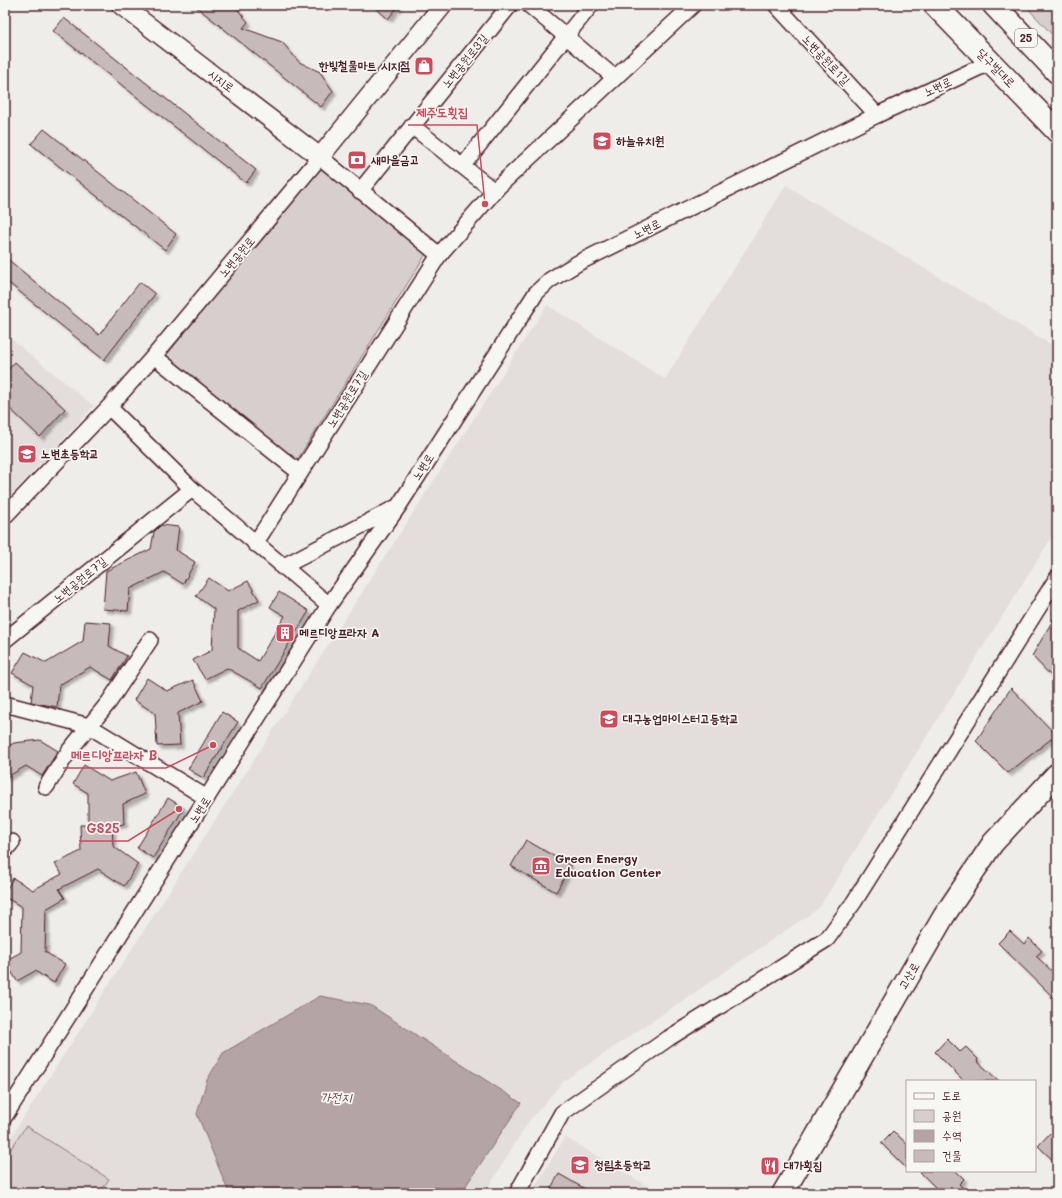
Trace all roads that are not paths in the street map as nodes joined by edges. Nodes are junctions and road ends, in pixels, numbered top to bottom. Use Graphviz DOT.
graph roads {
  1 [pos="121,5"];
  2 [pos="443,5"];
  3 [pos="510,5"];
  4 [pos="529,5"];
  5 [pos="591,5"];
  6 [pos="693,5"];
  7 [pos="776,5"];
  8 [pos="935,5"];
  9 [pos="994,5"];
  10 [pos="566,36"];
  11 [pos="991,62"];
  12 [pos="1057,72"];
  13 [pos="615,78"];
  14 [pos="877,115"];
  15 [pos="412,126"];
  16 [pos="1057,131"];
  17 [pos="320,157"];
  18 [pos="463,164"];
  19 [pos="360,191"];
  20 [pos="494,191"];
  21 [pos="439,255"];
  22 [pos="154,356"];
  23 [pos="109,407"];
  24 [pos="300,473"];
  25 [pos="192,489"];
  26 [pos="398,507"];
  27 [pos="5,516"];
  28 [pos="255,544"];
  29 [pos="282,567"];
  30 [pos="1057,578"];
  31 [pos="329,605"];
  32 [pos="5,640"];
  33 [pos="150,640"];
  34 [pos="5,704"];
  35 [pos="89,726"];
  36 [pos="1057,774"];
  37 [pos="46,787"];
  38 [pos="207,798"];
  39 [pos="10,1097"];
  40 [pos="5,1116"];
  41 [pos="517,1193"];
  42 [pos="783,1193"];
  1 -- 17 [label="street, 시지로"];
  2 -- 17 [label="street, 노변공원로"];
  3 -- 15 [label="street, 노변공원로3길"];
  4 -- 10 [label="street"];
  5 -- 10 [label="street"];
  6 -- 13 [label="street"];
  7 -- 14 [label="street, 노변공원로1길"];
  8 -- 11 [label="main road, 달구벌대로"];
  9 -- 12 [label="main road, 25"];
  10 -- 13 [label="street"];
  10 -- 18 [label="street"];
  11 -- 14 [label="street, 노변로"];
  11 -- 16 [label="main road, 달구벌대로"];
  13 -- 20 [label="street"];
  14 -- 26 [label="street, 노변로"];
  15 -- 18 [label="street"];
  15 -- 19 [label="street, 노변공원로3길"];
  17 -- 19 [label="street"];
  17 -- 22 [label="street, 노변공원로"];
  18 -- 20 [label="street"];
  19 -- 21 [label="street"];
  20 -- 21 [label="street"];
  21 -- 24 [label="street, 노변공원로7길"];
  22 -- 23 [label="street, 노변공원로"];
  22 -- 24 [label="street"];
  23 -- 25 [label="street"];
  23 -- 27 [label="street, 노변공원로"];
  24 -- 28 [label="street, 노변공원로7길"];
  25 -- 28 [label="street"];
  25 -- 32 [label="street, 노변공원로7길"];
  26 -- 29 [label="street, 노변로"];
  26 -- 31 [label="street, 노변로"];
  28 -- 29 [label="street"];
  29 -- 31 [label="street"];
  30 -- 41 [label="street"];
  31 -- 38 [label="street, 노변로"];
  33 -- 35 [label="street"];
  34 -- 35 [label="street"];
  35 -- 37 [label="street"];
  35 -- 38 [label="street"];
  36 -- 42 [label="main road, 고산로"];
  38 -- 39 [label="street, 노변로"];
  39 -- 40 [label="street, 노변로"];
}
